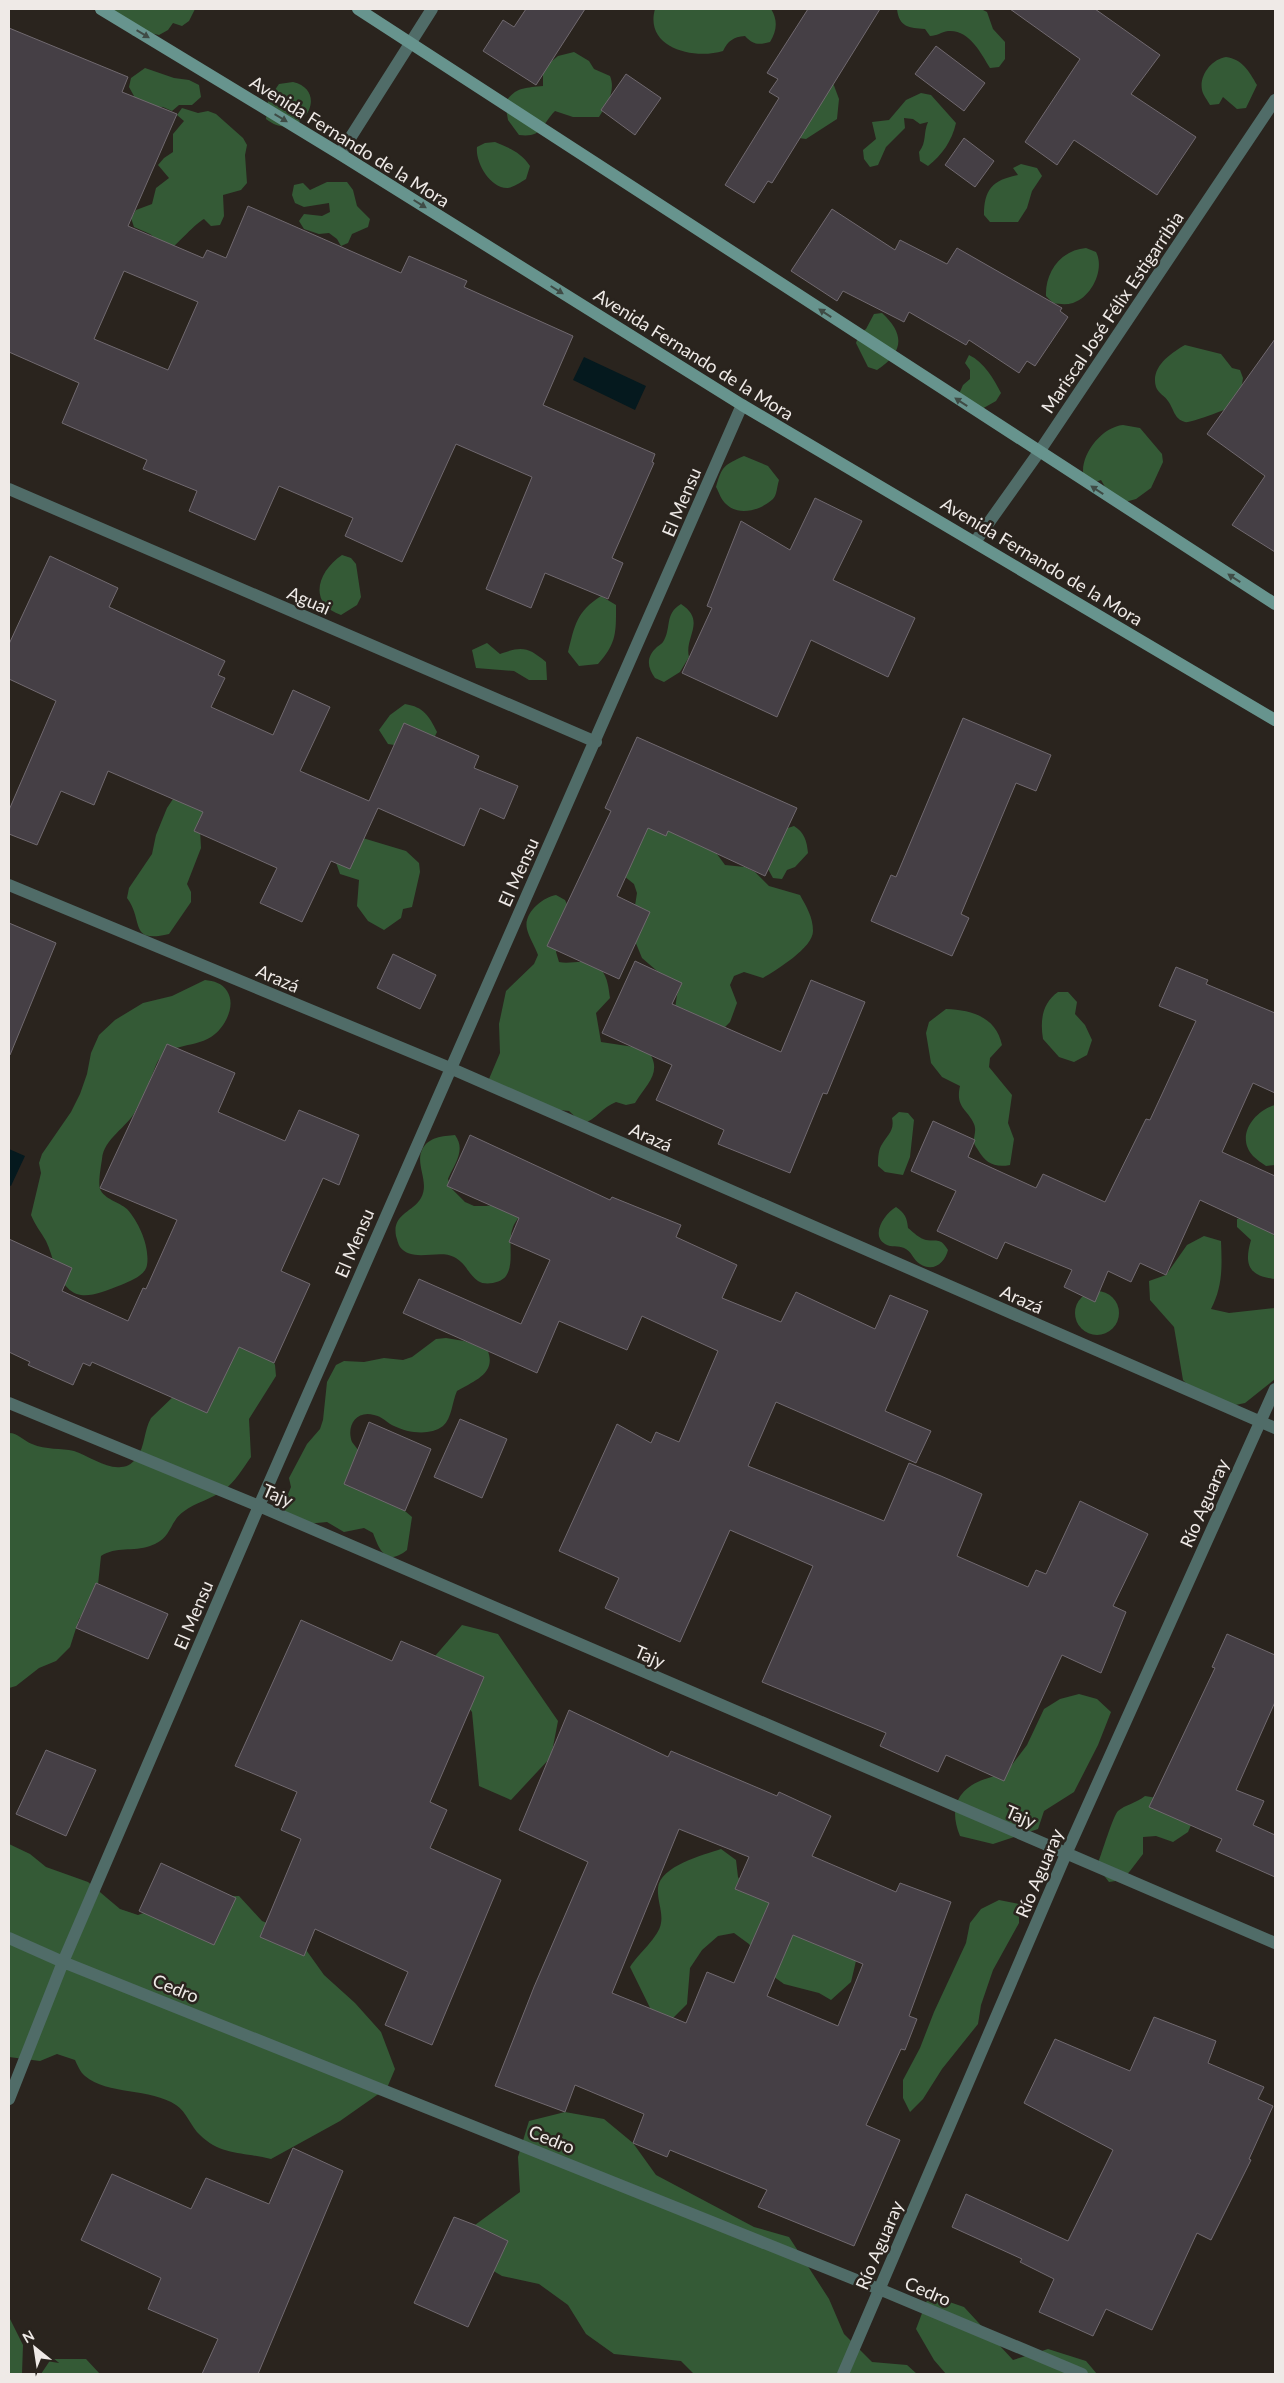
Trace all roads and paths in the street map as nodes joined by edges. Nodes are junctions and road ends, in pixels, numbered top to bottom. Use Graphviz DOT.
graph roads {
  1 [pos="101,9"];
  2 [pos="358,9"];
  3 [pos="432,9"];
  4 [pos="409,43"];
  5 [pos="1275,100"];
  6 [pos="340,154"];
  7 [pos="742,405"];
  8 [pos="1039,452"];
  9 [pos="9,489"];
  10 [pos="976,542"];
  11 [pos="1275,604"];
  12 [pos="1275,720"];
  13 [pos="596,742"];
  14 [pos="9,885"];
  15 [pos="450,1068"];
  16 [pos="1275,1389"];
  17 [pos="9,1403"];
  18 [pos="1260,1421"];
  19 [pos="1275,1428"];
  20 [pos="259,1506"];
  21 [pos="1066,1854"];
  22 [pos="9,1938"];
  23 [pos="1275,1943"];
  24 [pos="63,1962"];
  25 [pos="9,2099"];
  26 [pos="879,2289"];
  27 [pos="843,2374"];
  28 [pos="1082,2374"];
  1 -- 6 [label="main road, Avenida Fernando de la Mora, one-way"];
  2 -- 4 [label="main road"];
  3 -- 4 [label="street"];
  4 -- 6 [label="street"];
  8 -- 4 [label="main road, one-way"];
  5 -- 8 [label="street, Mariscal José Félix Estigarribia"];
  6 -- 7 [label="main road, Avenida Fernando de la Mora, one-way"];
  7 -- 10 [label="main road, Avenida Fernando de la Mora"];
  7 -- 13 [label="street, El Mensu"];
  8 -- 10 [label="street, Mariscal José Félix Estigarribia"];
  11 -- 8 [label="main road, one-way"];
  9 -- 13 [label="street, Aguai"];
  10 -- 12 [label="main road, Avenida Fernando de la Mora"];
  13 -- 15 [label="street, El Mensu"];
  14 -- 15 [label="street, Arazá"];
  15 -- 18 [label="street, Arazá"];
  15 -- 20 [label="street, El Mensu"];
  16 -- 18 [label="street, Río Aguaray"];
  17 -- 20 [label="street, Tajy"];
  18 -- 19 [label="street, Arazá"];
  18 -- 21 [label="street, Río Aguaray"];
  20 -- 21 [label="street, Tajy"];
  20 -- 24 [label="street, El Mensu"];
  21 -- 23 [label="street, Tajy"];
  21 -- 26 [label="street, Río Aguaray"];
  22 -- 24 [label="street, Cedro"];
  24 -- 25 [label="street, El Mensu"];
  24 -- 26 [label="street, Cedro"];
  26 -- 27 [label="street, Río Aguaray"];
  26 -- 28 [label="street, Cedro"];
}
